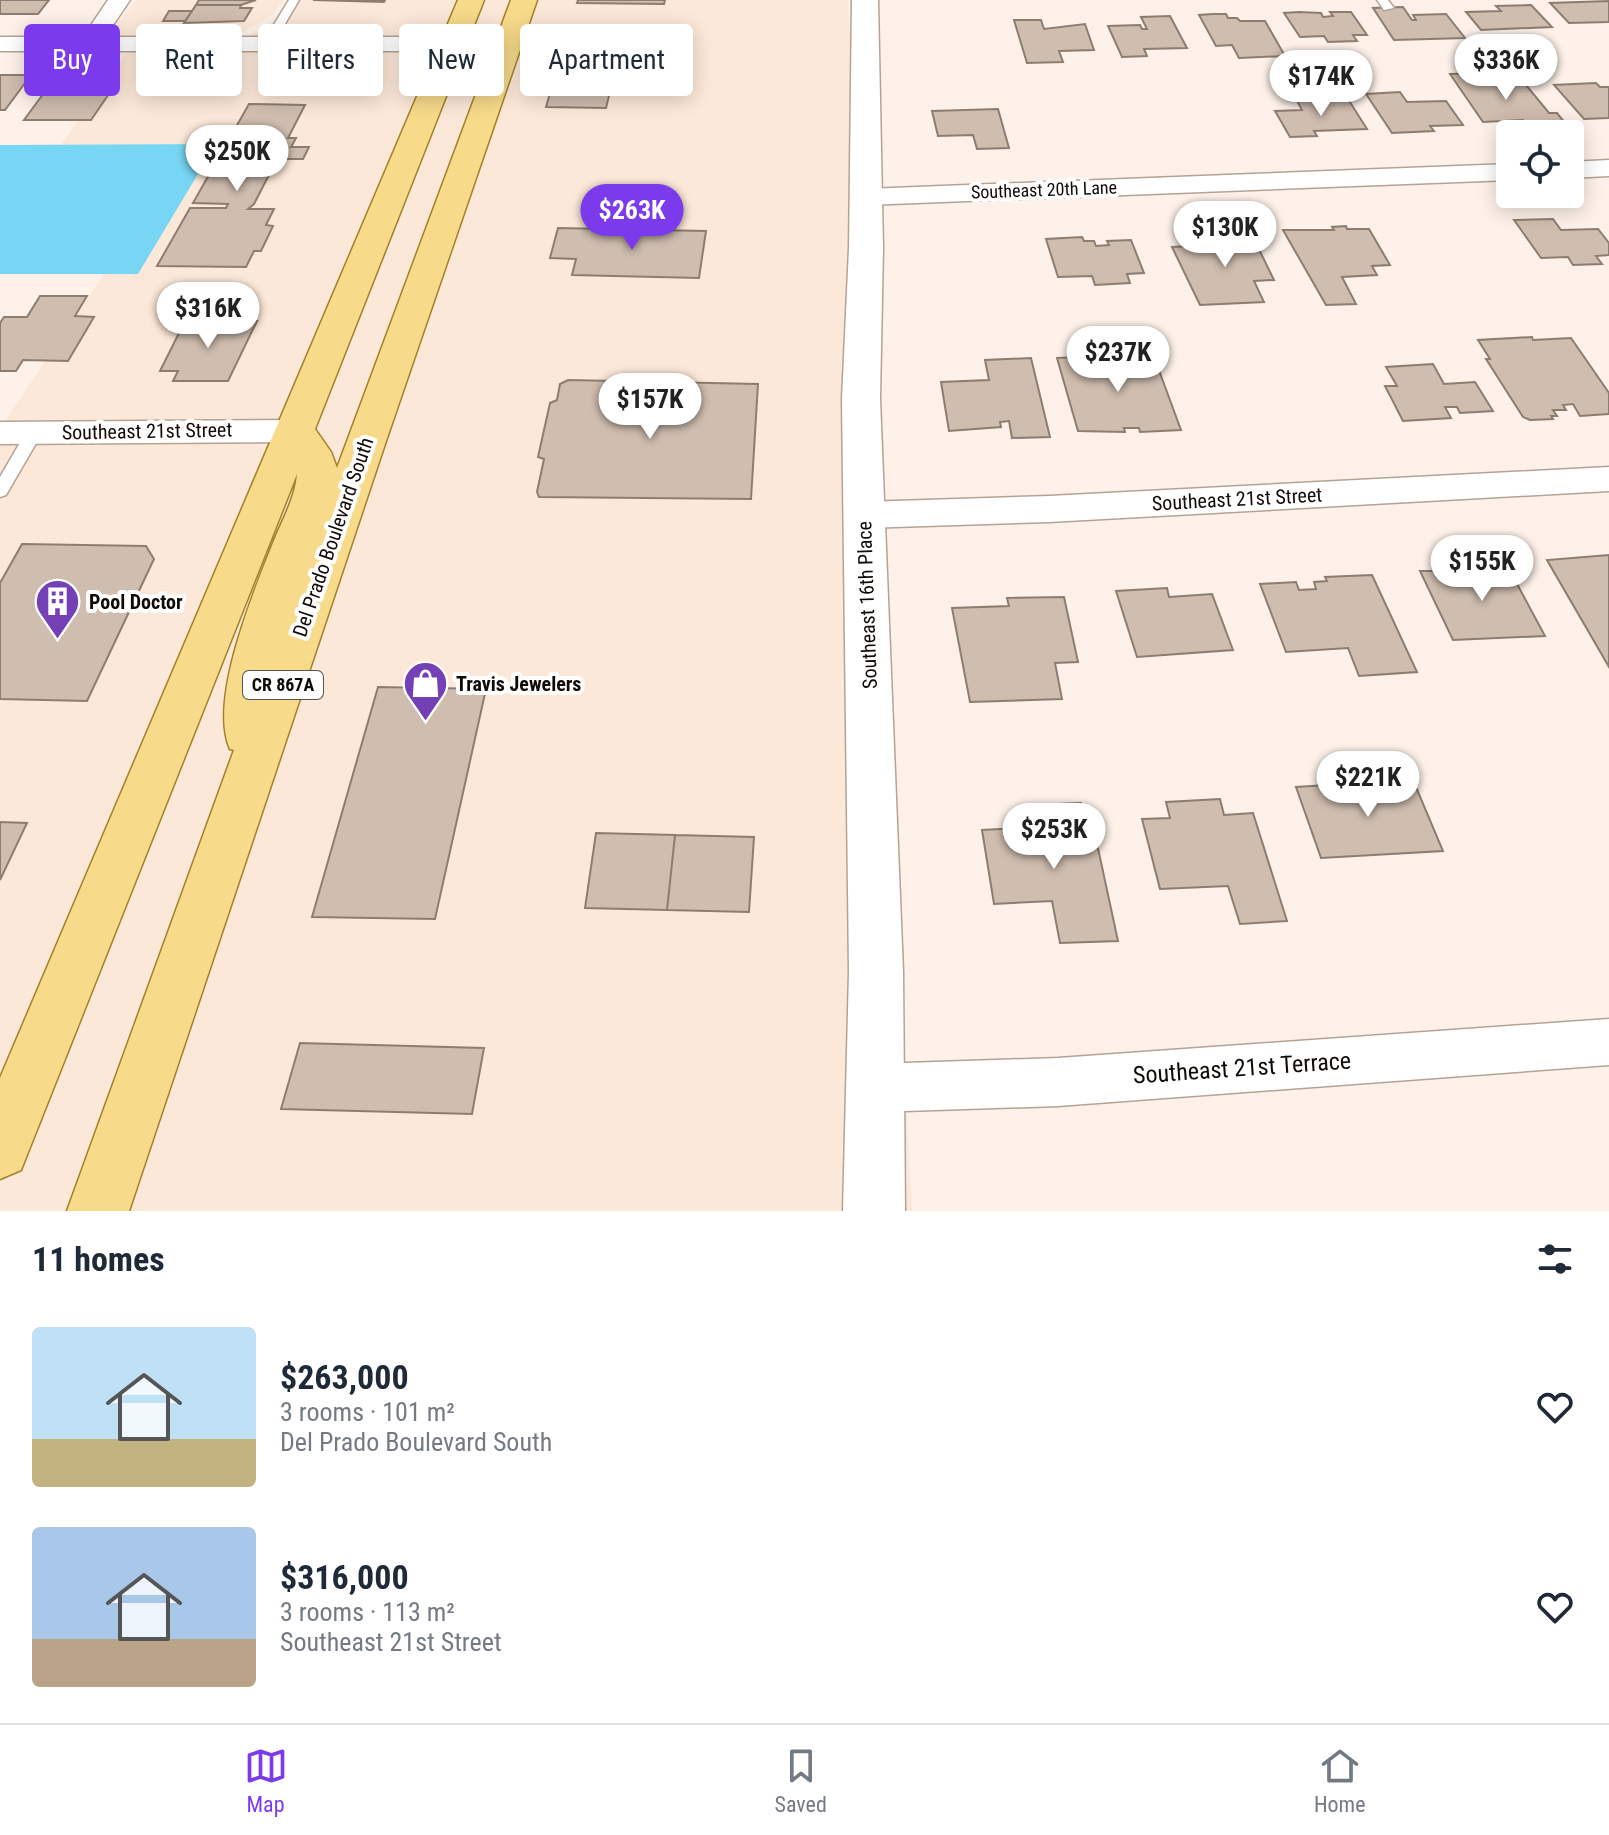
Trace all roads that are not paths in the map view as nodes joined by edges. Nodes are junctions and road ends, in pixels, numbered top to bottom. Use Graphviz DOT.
graph roads {
  1 [pos="119,0"];
  2 [pos="294,0"];
  3 [pos="471,0"];
  4 [pos="524,0"];
  5 [pos="865,0"];
  6 [pos="103,24"];
  7 [pos="280,24"];
  8 [pos="461,24"];
  9 [pos="120,43"];
  10 [pos="0,44"];
  11 [pos="24,44"];
  12 [pos="258,44"];
  13 [pos="504,44"];
  14 [pos="509,44"];
  15 [pos="432,96"];
  16 [pos="1609,168"];
  17 [pos="1584,169"];
  18 [pos="1496,173"];
  19 [pos="866,197"];
  20 [pos="293,431"];
  21 [pos="0,433"];
  22 [pos="34,433"];
  23 [pos="1609,479"];
  24 [pos="0,491"];
  25 [pos="864,515"];
  26 [pos="247,788"];
  27 [pos="1609,1042"];
  28 [pos="875,1088"];
  29 [pos="0,1149"];
  30 [pos="98,1211"];
  31 [pos="874,1211"];
  1 -- 6 [label="street"];
  2 -- 7 [label="lane"];
  3 -- 8 [label="main road"];
  4 -- 14 [label="main road, Del Prado Boulevard South / CR 867A"];
  5 -- 19 [label="street, Southeast 16th Place"];
  9 -- 12 [label="street"];
  10 -- 11 [label="street"];
  13 -- 14 [label="street"];
  14 -- 26 [label="main road, Del Prado Boulevard South / CR 867A"];
  15 -- 20 [label="main road"];
  16 -- 17 [label="street"];
  18 -- 19 [label="street, Southeast 20th Lane"];
  19 -- 25 [label="street, Southeast 16th Place"];
  20 -- 22 [label="street, Southeast 21st Street"];
  20 -- 26 [label="main road"];
  20 -- 29 [label="main road"];
  21 -- 22 [label="street, Southeast 21st Street"];
  22 -- 24 [label="lane"];
  23 -- 25 [label="street, Southeast 21st Street"];
  25 -- 28 [label="street, Southeast 16th Place"];
  26 -- 30 [label="main road, Del Prado Boulevard South / CR 867A"];
  27 -- 28 [label="street, Southeast 21st Terrace"];
  28 -- 31 [label="street, Southeast 16th Place"];
}
